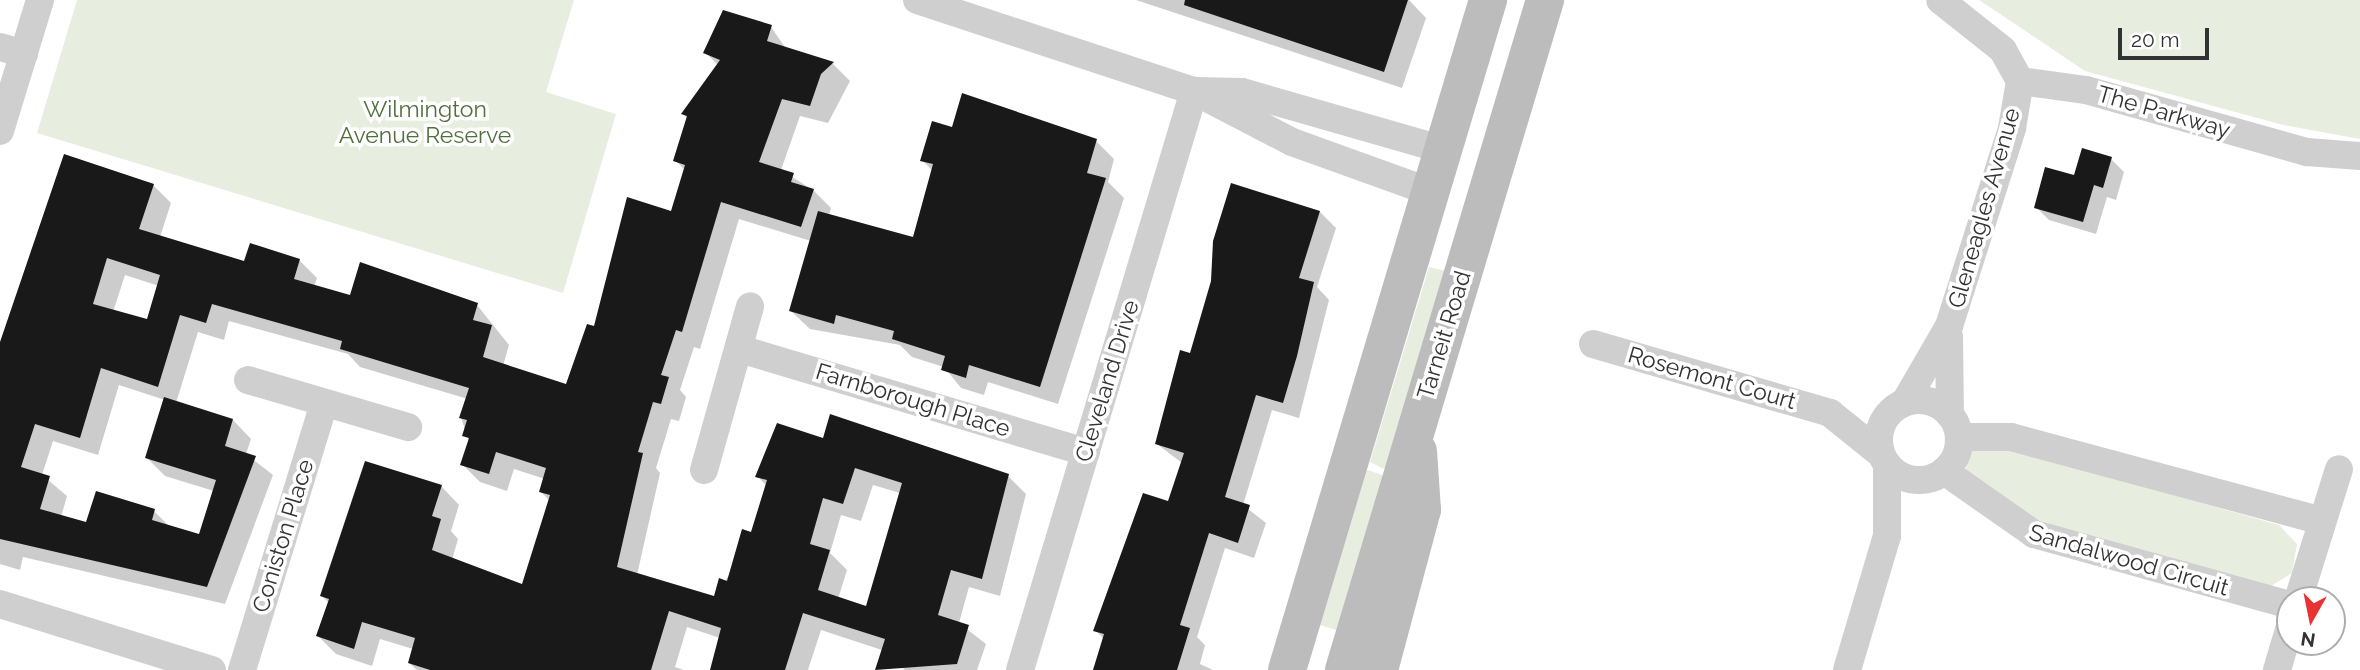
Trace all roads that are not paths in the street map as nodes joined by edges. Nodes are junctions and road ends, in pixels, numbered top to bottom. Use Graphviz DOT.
graph roads {
  1 [pos="40,0"];
  2 [pos="917,0"];
  3 [pos="1488,0"];
  4 [pos="1543,0"];
  5 [pos="1940,0"];
  6 [pos="12,50"];
  7 [pos="2020,81"];
  8 [pos="1194,91"];
  9 [pos="1301,108"];
  10 [pos="0,131"];
  11 [pos="1292,142"];
  12 [pos="2307,152"];
  13 [pos="2360,156"];
  14 [pos="1457,157"];
  15 [pos="2360,176"];
  16 [pos="1431,192"];
  17 [pos="1483,205"];
  18 [pos="750,306"];
  19 [pos="1949,326"];
  20 [pos="1593,344"];
  21 [pos="740,349"];
  22 [pos="248,380"];
  23 [pos="324,403"];
  24 [pos="1899,405"];
  25 [pos="1830,413"];
  26 [pos="1954,426"];
  27 [pos="408,427"];
  28 [pos="1416,428"];
  29 [pos="1086,452"];
  30 [pos="1884,459"];
  31 [pos="2339,468"];
  32 [pos="704,470"];
  33 [pos="1939,474"];
  34 [pos="2322,521"];
  35 [pos="1887,536"];
  36 [pos="2302,586"];
  37 [pos="2276,601"];
  38 [pos="0,604"];
  39 [pos="212,670"];
  40 [pos="242,670"];
  41 [pos="1020,670"];
  42 [pos="1287,670"];
  43 [pos="1344,670"];
  44 [pos="1379,670"];
  45 [pos="1847,670"];
  1 -- 6 [label="street"];
  2 -- 8 [label="street"];
  3 -- 14 [label="main road"];
  4 -- 14 [label="main road"];
  4 -- 17 [label="main road, Tarneit Road"];
  5 -- 7 [label="street, Gleneagles Avenue"];
  6 -- 10 [label="street"];
  7 -- 12 [label="street, The Parkway"];
  7 -- 19 [label="street, Gleneagles Avenue"];
  8 -- 9 [label="street"];
  8 -- 11 [label="street"];
  8 -- 29 [label="street, Cleveland Drive"];
  9 -- 11 [label="street"];
  9 -- 14 [label="street"];
  11 -- 16 [label="street"];
  12 -- 13 [label="street, The Parkway"];
  12 -- 15 [label="street, The Parkway"];
  14 -- 16 [label="main road"];
  14 -- 17 [label="main road"];
  16 -- 42 [label="main road"];
  17 -- 28 [label="main road, Tarneit Road"];
  18 -- 21 [label="street"];
  19 -- 24 [label="street, Gleneagles Avenue"];
  19 -- 26 [label="street, Gleneagles Avenue"];
  20 -- 25 [label="street, Rosemont Court"];
  21 -- 29 [label="street, Farnborough Place"];
  21 -- 32 [label="street"];
  22 -- 23 [label="street"];
  23 -- 27 [label="street"];
  23 -- 40 [label="street, Coniston Place"];
  24 -- 25 [label="street, Rosemont Court"];
  24 -- 26 [label="street"];
  24 -- 30 [label="street"];
  25 -- 30 [label="street, Rosemont Court"];
  26 -- 33 [label="street"];
  26 -- 34 [label="street"];
  28 -- 43 [label="main road, Tarneit Road"];
  28 -- 44 [label="main road"];
  29 -- 41 [label="street, Cleveland Drive"];
  30 -- 33 [label="street"];
  30 -- 35 [label="street"];
  31 -- 34 [label="street"];
  33 -- 35 [label="street"];
  33 -- 37 [label="street, Sandalwood Circuit"];
  34 -- 36 [label="street"];
  35 -- 45 [label="street"];
  38 -- 39 [label="street"];
}
